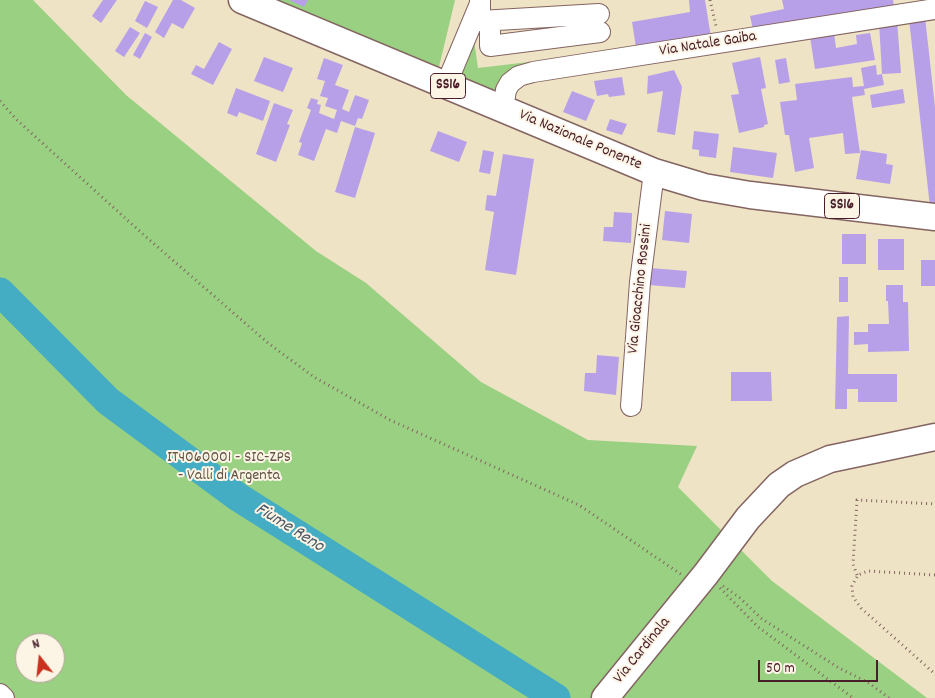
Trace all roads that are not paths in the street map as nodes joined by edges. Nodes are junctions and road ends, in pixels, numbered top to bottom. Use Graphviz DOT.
graph roads {
  1 [pos="242,0"];
  2 [pos="480,2"];
  3 [pos="935,9"];
  4 [pos="599,15"];
  5 [pos="490,21"];
  6 [pos="603,62"];
  7 [pos="446,85"];
  8 [pos="503,109"];
  9 [pos="654,172"];
  10 [pos="935,218"];
  11 [pos="631,406"];
  12 [pos="935,437"];
  13 [pos="0,694"];
  14 [pos="4,698"];
  15 [pos="604,698"];
  1 -- 7 [label="main road, Via Nazionale Ponente / SS16"];
  2 -- 5 [label="street"];
  2 -- 7 [label="street"];
  3 -- 6 [label="street, Via Natale Gaiba"];
  4 -- 5 [label="street"];
  4 -- 5 [label="street"];
  4 -- 6 [label="street"];
  6 -- 8 [label="street, Via Natale Gaiba"];
  7 -- 8 [label="main road, Via Nazionale Ponente / SS16"];
  8 -- 9 [label="main road, Via Nazionale Ponente / SS16"];
  9 -- 10 [label="main road, Via Nazionale Ponente / SS16"];
  9 -- 11 [label="street, Via Gioacchino Rossini"];
  12 -- 15 [label="main road, Via Cardinala"];
  13 -- 14 [label="street"];
}
